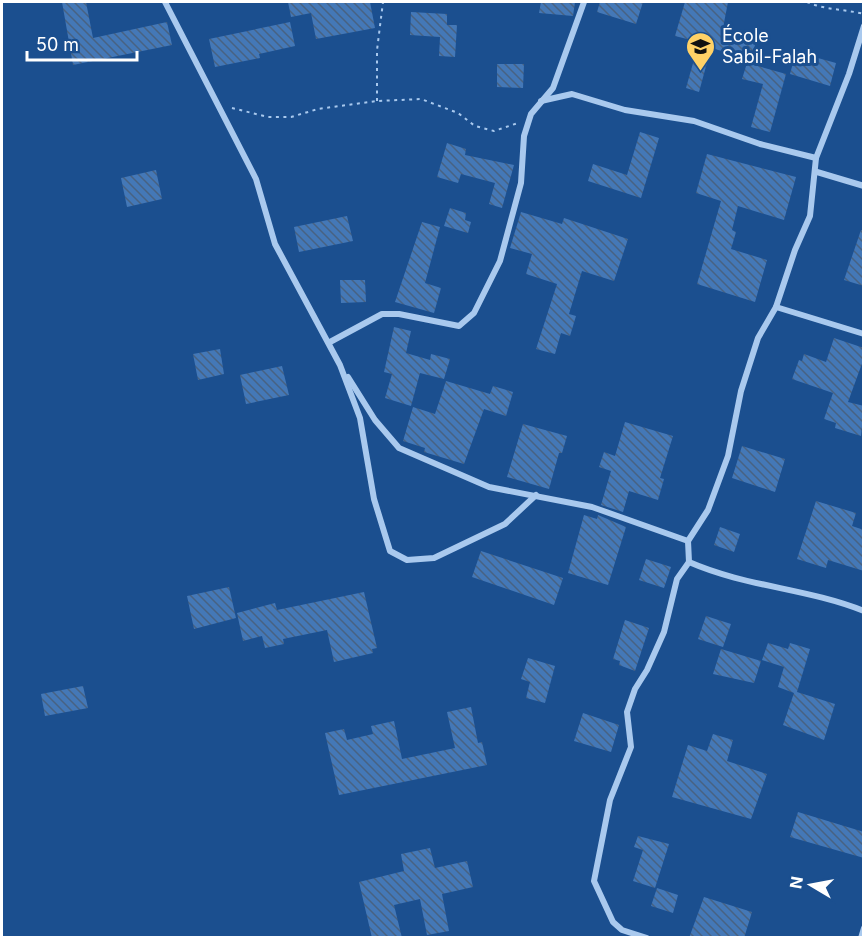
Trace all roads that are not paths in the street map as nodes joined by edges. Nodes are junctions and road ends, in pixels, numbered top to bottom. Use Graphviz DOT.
graph roads {
  1 [pos="165,2"];
  2 [pos="584,2"];
  3 [pos="864,26"];
  4 [pos="541,101"];
  5 [pos="816,158"];
  6 [pos="817,172"];
  7 [pos="864,186"];
  8 [pos="776,307"];
  9 [pos="864,334"];
  10 [pos="330,342"];
  11 [pos="340,365"];
  12 [pos="536,495"];
  13 [pos="688,541"];
  14 [pos="689,562"];
  15 [pos="864,611"];
  16 [pos="864,928"];
  17 [pos="647,938"];
  18 [pos="861,938"];
  1 -- 10 [label="street"];
  2 -- 4 [label="street"];
  3 -- 5 [label="street"];
  4 -- 5 [label="street"];
  4 -- 10 [label="street"];
  5 -- 6 [label="street"];
  6 -- 7 [label="street"];
  6 -- 8 [label="street"];
  8 -- 9 [label="street"];
  8 -- 13 [label="street"];
  10 -- 11 [label="street"];
  11 -- 12 [label="street"];
  11 -- 12 [label="street"];
  12 -- 13 [label="street"];
  13 -- 14 [label="street"];
  14 -- 15 [label="street"];
  14 -- 17 [label="street"];
  16 -- 18 [label="street"];
}
